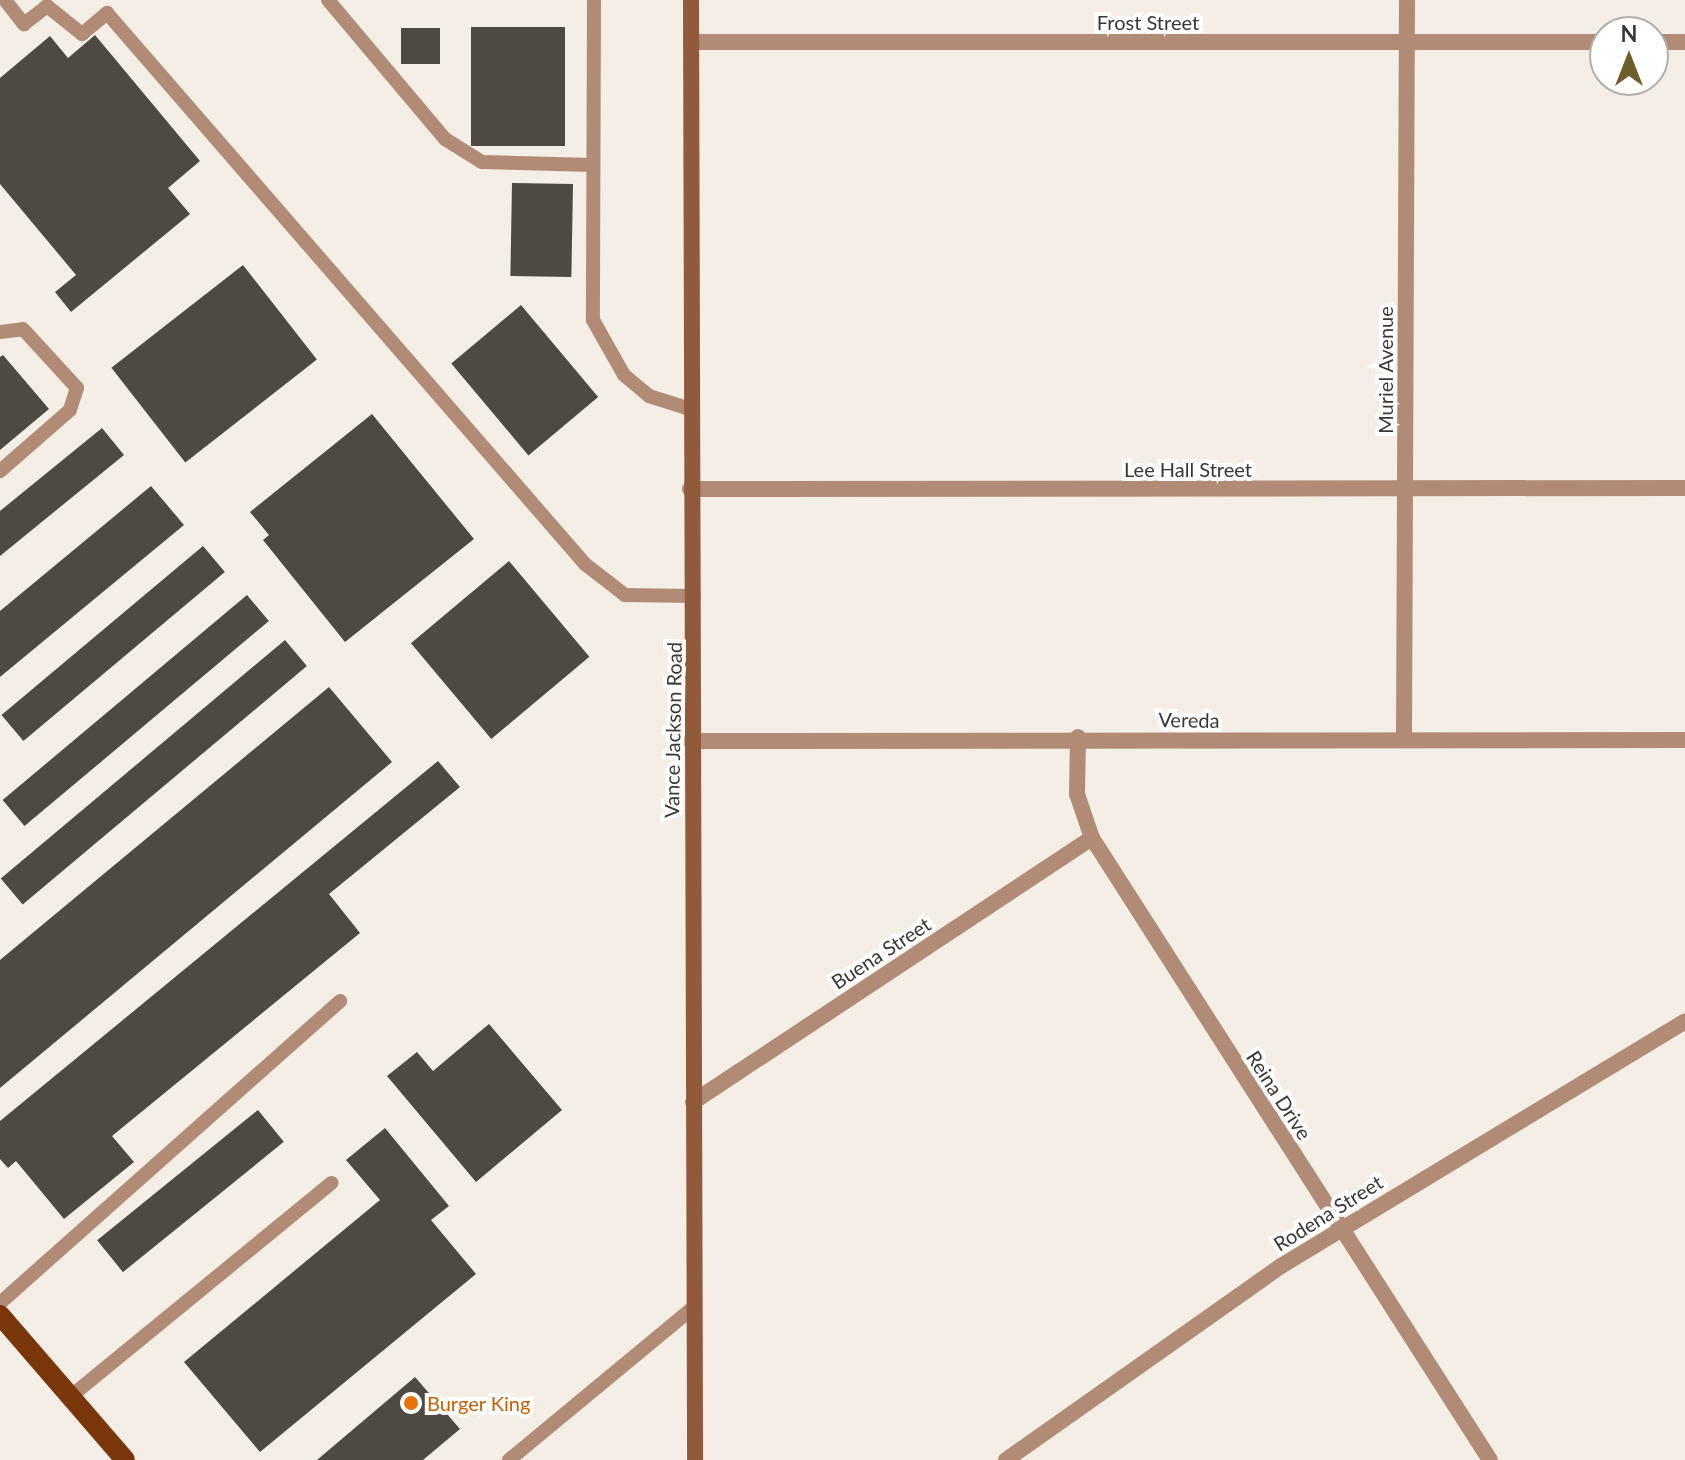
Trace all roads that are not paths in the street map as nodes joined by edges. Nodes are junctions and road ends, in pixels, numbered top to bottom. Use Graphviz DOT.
graph roads {
  1 [pos="5,0"];
  2 [pos="328,0"];
  3 [pos="594,0"];
  4 [pos="691,0"];
  5 [pos="1407,0"];
  6 [pos="691,42"];
  7 [pos="1407,42"];
  8 [pos="1589,42"];
  9 [pos="593,165"];
  10 [pos="0,332"];
  11 [pos="690,409"];
  12 [pos="0,471"];
  13 [pos="1685,488"];
  14 [pos="690,489"];
  15 [pos="1404,489"];
  16 [pos="694,596"];
  17 [pos="1078,737"];
  18 [pos="1404,740"];
  19 [pos="1685,740"];
  20 [pos="691,741"];
  21 [pos="1092,838"];
  22 [pos="340,1001"];
  23 [pos="1685,1021"];
  24 [pos="693,1102"];
  25 [pos="331,1183"];
  26 [pos="1341,1228"];
  27 [pos="0,1303"];
  28 [pos="694,1307"];
  29 [pos="0,1315"];
  30 [pos="70,1397"];
  31 [pos="125,1460"];
  32 [pos="509,1460"];
  33 [pos="695,1460"];
  34 [pos="1006,1460"];
  35 [pos="1490,1460"];
  1 -- 16 [label="lane"];
  2 -- 9 [label="lane"];
  3 -- 9 [label="lane"];
  4 -- 6 [label="main road, Vance Jackson Road"];
  5 -- 7 [label="street, Muriel Avenue"];
  6 -- 7 [label="street, Frost Street"];
  6 -- 11 [label="main road, Vance Jackson Road"];
  7 -- 8 [label="street, Frost Street"];
  7 -- 15 [label="street, Muriel Avenue"];
  9 -- 11 [label="lane"];
  10 -- 12 [label="lane"];
  11 -- 14 [label="main road, Vance Jackson Road"];
  13 -- 15 [label="street, Lee Hall Street"];
  14 -- 15 [label="street, Lee Hall Street"];
  14 -- 16 [label="main road, Vance Jackson Road"];
  15 -- 18 [label="street, Muriel Avenue"];
  16 -- 20 [label="main road, Vance Jackson Road"];
  17 -- 18 [label="street, Vereda"];
  17 -- 20 [label="street, Vereda"];
  17 -- 21 [label="street, Reina Drive"];
  18 -- 19 [label="street, Vereda"];
  20 -- 24 [label="main road, Vance Jackson Road"];
  21 -- 24 [label="street, Buena Street"];
  21 -- 26 [label="street, Reina Drive"];
  22 -- 27 [label="lane"];
  23 -- 26 [label="street, Rodena Street"];
  24 -- 28 [label="main road, Vance Jackson Road"];
  25 -- 30 [label="lane"];
  26 -- 34 [label="street, Rodena Street"];
  26 -- 35 [label="street, Reina Drive"];
  28 -- 32 [label="lane"];
  28 -- 33 [label="main road, Vance Jackson Road"];
  29 -- 30 [label="main road"];
  30 -- 31 [label="main road"];
}
